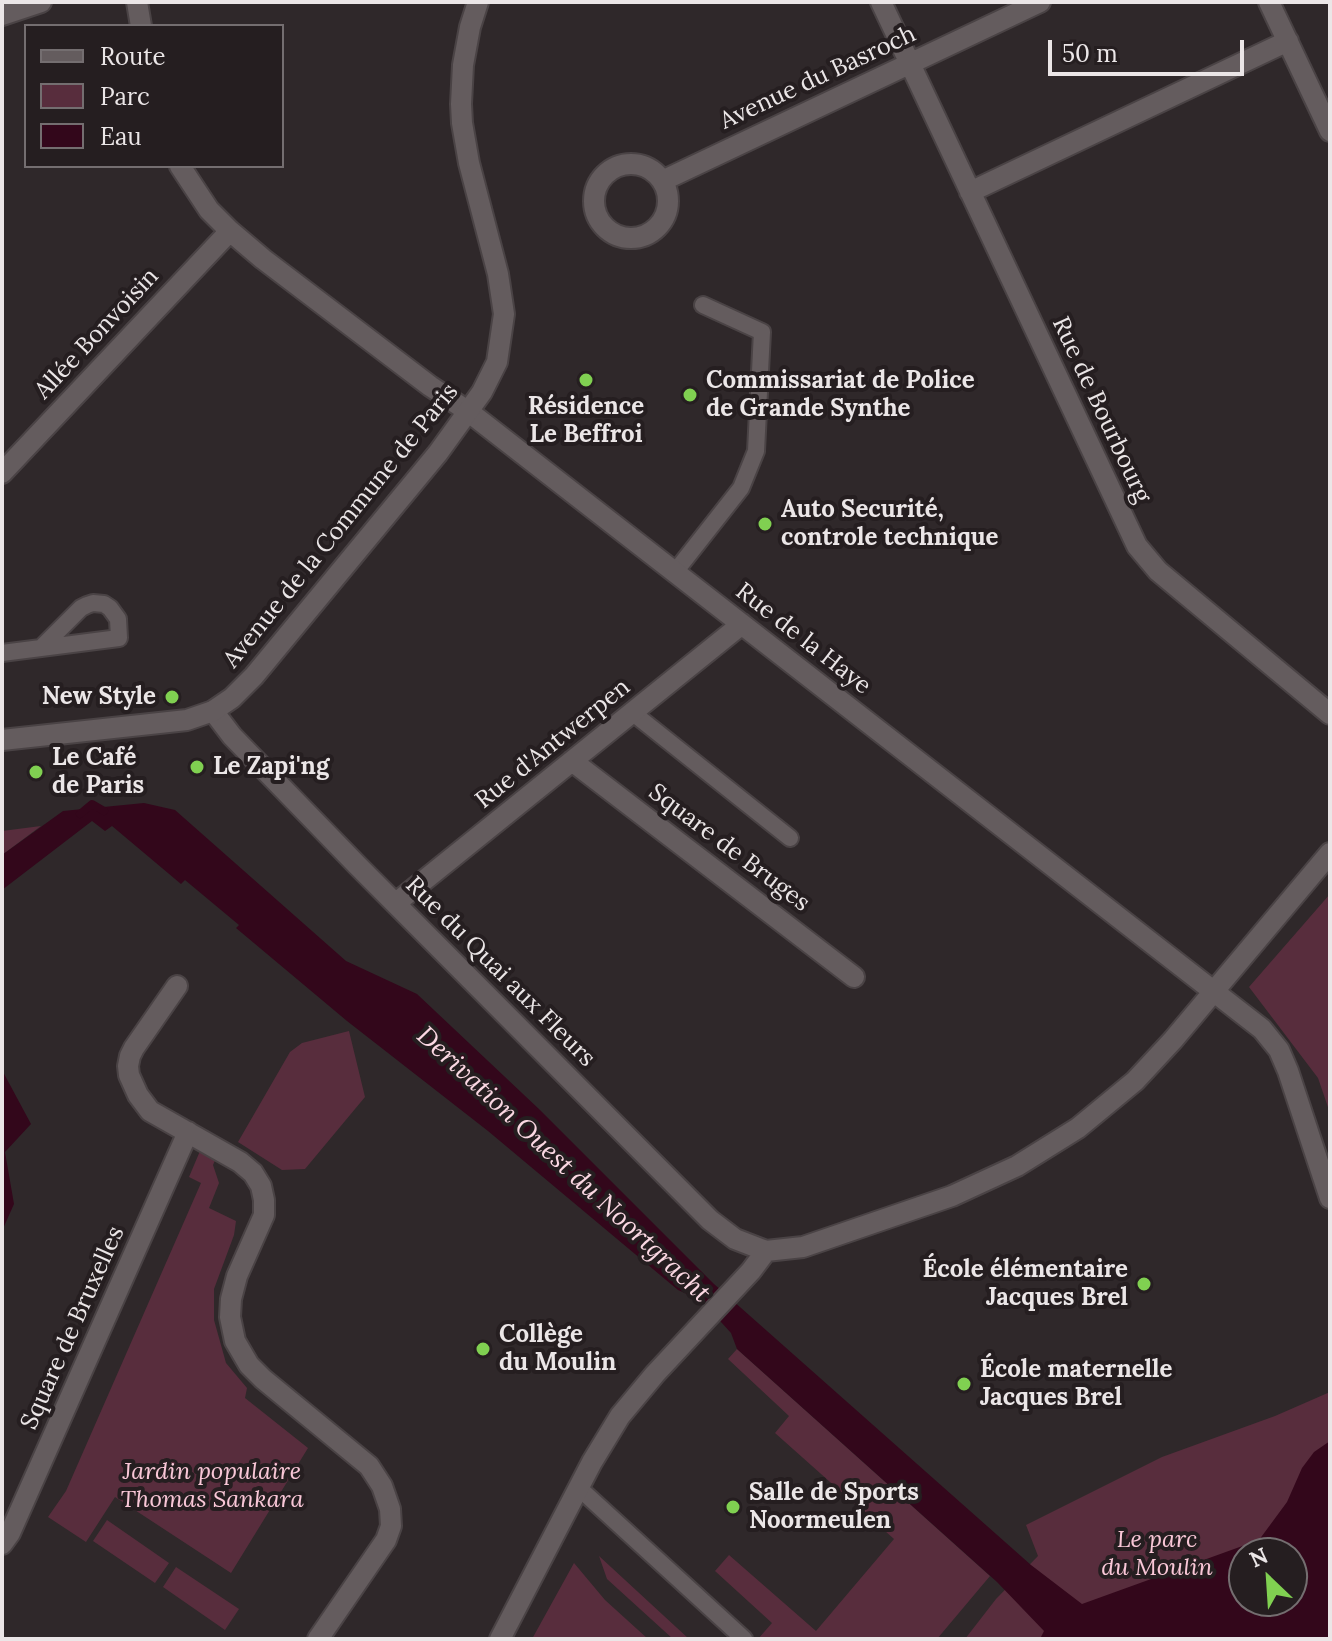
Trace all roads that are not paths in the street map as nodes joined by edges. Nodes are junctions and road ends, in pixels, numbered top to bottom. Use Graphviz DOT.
graph roads {
  1 [pos="57,2"];
  2 [pos="124,2"];
  3 [pos="881,2"];
  4 [pos="1040,2"];
  5 [pos="1269,2"];
  6 [pos="35,4"];
  7 [pos="476,7"];
  8 [pos="2,15"];
  9 [pos="139,15"];
  10 [pos="1288,41"];
  11 [pos="910,63"];
  12 [pos="1330,131"];
  13 [pos="181,168"];
  14 [pos="662,181"];
  15 [pos="970,192"];
  16 [pos="230,231"];
  17 [pos="703,305"];
  18 [pos="469,412"];
  19 [pos="2,473"];
  20 [pos="675,572"];
  21 [pos="742,624"];
  22 [pos="41,648"];
  23 [pos="2,653"];
  24 [pos="213,711"];
  25 [pos="633,713"];
  26 [pos="1330,714"];
  27 [pos="2,740"];
  28 [pos="572,761"];
  29 [pos="790,838"];
  30 [pos="1330,853"];
  31 [pos="396,903"];
  32 [pos="854,977"];
  33 [pos="177,986"];
  34 [pos="1215,992"];
  35 [pos="188,1132"];
  36 [pos="1330,1198"];
  37 [pos="766,1251"];
  38 [pos="579,1488"];
  39 [pos="2,1544"];
  40 [pos="318,1639"];
  41 [pos="500,1639"];
  42 [pos="744,1639"];
  1 -- 6 [label="street"];
  2 -- 9 [label="street"];
  3 -- 11 [label="street, Rue de Bourbourg"];
  4 -- 11 [label="street, Avenue du Basroch"];
  5 -- 10 [label="street"];
  6 -- 8 [label="street"];
  7 -- 18 [label="street, Avenue de la Commune de Paris"];
  10 -- 12 [label="street"];
  10 -- 15 [label="street"];
  11 -- 14 [label="street, Avenue du Basroch"];
  11 -- 15 [label="street, Rue de Bourbourg"];
  13 -- 16 [label="street, Rue de la Haye"];
  15 -- 26 [label="street, Rue de Bourbourg"];
  16 -- 18 [label="street, Rue de la Haye"];
  16 -- 19 [label="street, Allée Bonvoisin"];
  17 -- 20 [label="lane"];
  18 -- 20 [label="street, Rue de la Haye"];
  18 -- 24 [label="street, Avenue de la Commune de Paris"];
  20 -- 21 [label="street, Rue de la Haye"];
  21 -- 25 [label="street, Rue d'Antwerpen"];
  21 -- 34 [label="street, Rue de la Haye"];
  22 -- 23 [label="lane"];
  24 -- 27 [label="street, Avenue de la Commune de Paris"];
  24 -- 31 [label="street, Rue du Quai aux Fleurs"];
  25 -- 28 [label="street, Rue d'Antwerpen"];
  25 -- 29 [label="lane"];
  28 -- 31 [label="street, Rue d'Antwerpen"];
  28 -- 32 [label="street, Square de Bruges"];
  30 -- 34 [label="street"];
  31 -- 37 [label="street, Rue du Quai aux Fleurs"];
  33 -- 35 [label="street"];
  34 -- 36 [label="street, Rue de la Haye"];
  34 -- 37 [label="street"];
  35 -- 39 [label="street, Square de Bruxelles"];
  35 -- 40 [label="street"];
  37 -- 38 [label="street"];
  38 -- 41 [label="street"];
  38 -- 42 [label="lane"];
}
